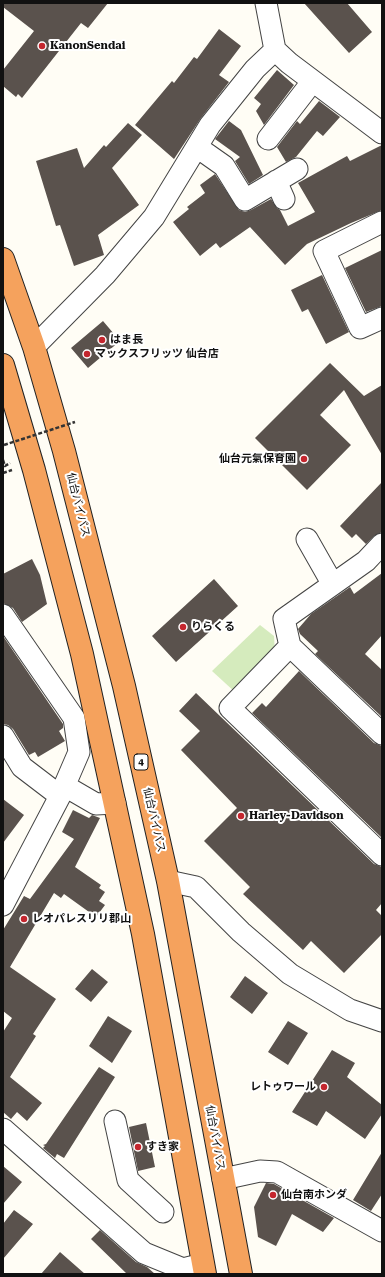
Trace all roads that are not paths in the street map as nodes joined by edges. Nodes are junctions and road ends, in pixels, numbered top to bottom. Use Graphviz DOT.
graph roads {
  1 [pos="266,3"];
  2 [pos="275,50"];
  3 [pos="312,82"];
  4 [pos="382,133"];
  5 [pos="268,139"];
  6 [pos="197,147"];
  7 [pos="297,169"];
  8 [pos="382,222"];
  9 [pos="3,259"];
  10 [pos="382,318"];
  11 [pos="34,347"];
  12 [pos="3,365"];
  13 [pos="307,539"];
  14 [pos="382,544"];
  15 [pos="332,583"];
  16 [pos="3,615"];
  17 [pos="290,646"];
  18 [pos="382,734"];
  19 [pos="3,736"];
  20 [pos="63,791"];
  21 [pos="115,803"];
  22 [pos="382,856"];
  23 [pos="168,881"];
  24 [pos="3,906"];
  25 [pos="382,1020"];
  26 [pos="115,1121"];
  27 [pos="3,1129"];
  28 [pos="223,1179"];
  29 [pos="163,1212"];
  30 [pos="382,1231"];
  31 [pos="204,1269"];
  32 [pos="241,1274"];
  1 -- 2 [label="street"];
  2 -- 3 [label="street"];
  2 -- 6 [label="street"];
  3 -- 4 [label="street"];
  3 -- 5 [label="street"];
  6 -- 7 [label="street"];
  6 -- 11 [label="street"];
  8 -- 10 [label="street"];
  9 -- 11 [label="highway, 仙台バイパス / 4"];
  11 -- 23 [label="highway, 仙台バイパス / 4"];
  12 -- 21 [label="highway"];
  13 -- 15 [label="street"];
  14 -- 15 [label="street"];
  15 -- 17 [label="street"];
  16 -- 20 [label="street"];
  17 -- 18 [label="street"];
  17 -- 22 [label="street"];
  19 -- 20 [label="street"];
  20 -- 21 [label="street"];
  20 -- 24 [label="street"];
  21 -- 31 [label="highway"];
  23 -- 25 [label="street"];
  23 -- 28 [label="highway, 仙台バイパス / 4"];
  26 -- 29 [label="street"];
  27 -- 31 [label="street"];
  28 -- 30 [label="street"];
  28 -- 32 [label="highway, 仙台バイパス / 4"];
}
